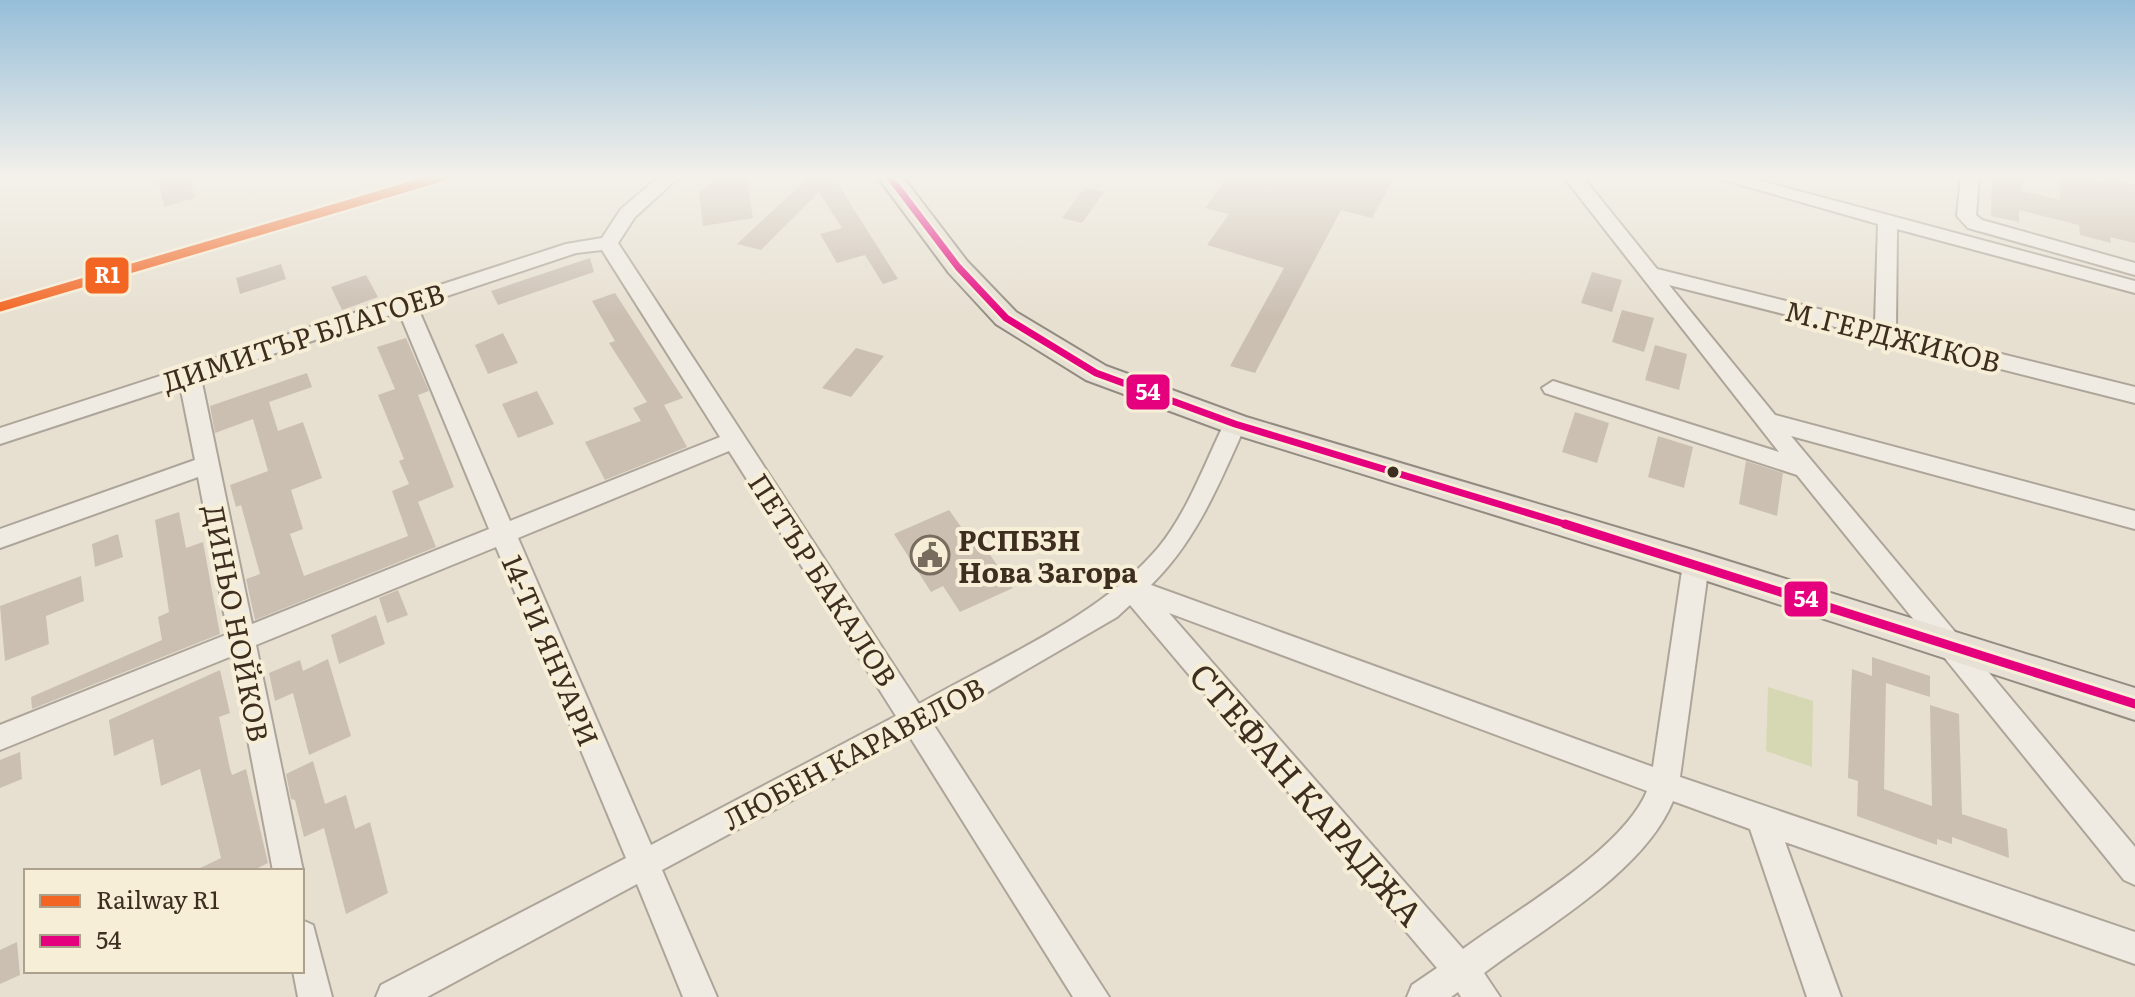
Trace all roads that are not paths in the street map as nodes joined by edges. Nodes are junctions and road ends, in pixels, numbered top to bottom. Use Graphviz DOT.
graph roads {
  1 [pos="622,223"];
  2 [pos="924,223"];
  3 [pos="1610,223"];
  4 [pos="1888,223"];
  5 [pos="1894,223"];
  6 [pos="1973,223"];
  7 [pos="608,243"];
  8 [pos="2135,269"];
  9 [pos="1651,274"];
  10 [pos="2135,287"];
  11 [pos="405,302"];
  12 [pos="1885,333"];
  13 [pos="189,374"];
  14 [pos="1553,388"];
  15 [pos="2135,395"];
  16 [pos="1766,421"];
  17 [pos="1235,424"];
  18 [pos="0,436"];
  19 [pos="734,440"];
  20 [pos="207,465"];
  21 [pos="1805,469"];
  22 [pos="2135,520"];
  23 [pos="503,534"];
  24 [pos="0,539"];
  25 [pos="1696,564"];
  26 [pos="1133,589"];
  27 [pos="240,641"];
  28 [pos="1949,644"];
  29 [pos="2135,704"];
  30 [pos="914,721"];
  31 [pos="0,738"];
  32 [pos="1665,783"];
  33 [pos="1762,820"];
  34 [pos="644,864"];
  35 [pos="288,869"];
  36 [pos="2135,870"];
  37 [pos="304,945"];
  38 [pos="2135,948"];
  39 [pos="1459,969"];
  40 [pos="315,997"];
  41 [pos="393,997"];
  42 [pos="700,997"];
  43 [pos="1092,997"];
  44 [pos="1424,997"];
  45 [pos="1483,997"];
  46 [pos="1824,997"];
  1 -- 7 [label="street"];
  2 -- 17 [label="main road"];
  3 -- 9 [label="street"];
  4 -- 12 [label="street"];
  5 -- 10 [label="street"];
  6 -- 8 [label="street"];
  7 -- 11 [label="street, ДИМИТЪР БЛАГОЕВ"];
  7 -- 19 [label="street, ПЕТЪР БАКАЛОВ"];
  9 -- 12 [label="street, М.ГЕРДЖИКОВ"];
  9 -- 16 [label="street"];
  11 -- 13 [label="street, ДИМИТЪР БЛАГОЕВ"];
  11 -- 23 [label="street, 14-ТИ ЯНУАРИ"];
  12 -- 15 [label="street, М.ГЕРДЖИКОВ"];
  13 -- 18 [label="street, ДИМИТЪР БЛАГОЕВ"];
  13 -- 20 [label="street, ДИНЬО НОЙКОВ"];
  14 -- 21 [label="street"];
  16 -- 21 [label="street"];
  16 -- 22 [label="street"];
  17 -- 25 [label="main road"];
  17 -- 26 [label="street, ЛЮБЕН КАРАВЕЛОВ"];
  19 -- 23 [label="street"];
  19 -- 30 [label="street, ПЕТЪР БАКАЛОВ"];
  20 -- 24 [label="street"];
  20 -- 27 [label="street, ДИНЬО НОЙКОВ"];
  21 -- 28 [label="street"];
  23 -- 27 [label="street"];
  23 -- 34 [label="street, 14-ТИ ЯНУАРИ"];
  25 -- 28 [label="main road"];
  25 -- 32 [label="street"];
  26 -- 30 [label="street, ЛЮБЕН КАРАВЕЛОВ"];
  26 -- 32 [label="street"];
  26 -- 39 [label="street, СТЕФАН КАРАДЖА"];
  27 -- 31 [label="street"];
  27 -- 35 [label="street, ДИНЬО НОЙКОВ"];
  28 -- 29 [label="main road"];
  28 -- 36 [label="street"];
  30 -- 34 [label="street, ЛЮБЕН КАРАВЕЛОВ"];
  30 -- 43 [label="street, ПЕТЪР БАКАЛОВ"];
  32 -- 33 [label="street"];
  32 -- 39 [label="street"];
  33 -- 38 [label="street"];
  33 -- 46 [label="street"];
  34 -- 41 [label="street, ЛЮБЕН КАРАВЕЛОВ"];
  34 -- 42 [label="street, 14-ТИ ЯНУАРИ"];
  37 -- 40 [label="street"];
  39 -- 44 [label="street"];
  39 -- 45 [label="street, СТЕФАН КАРАДЖА"];
}
